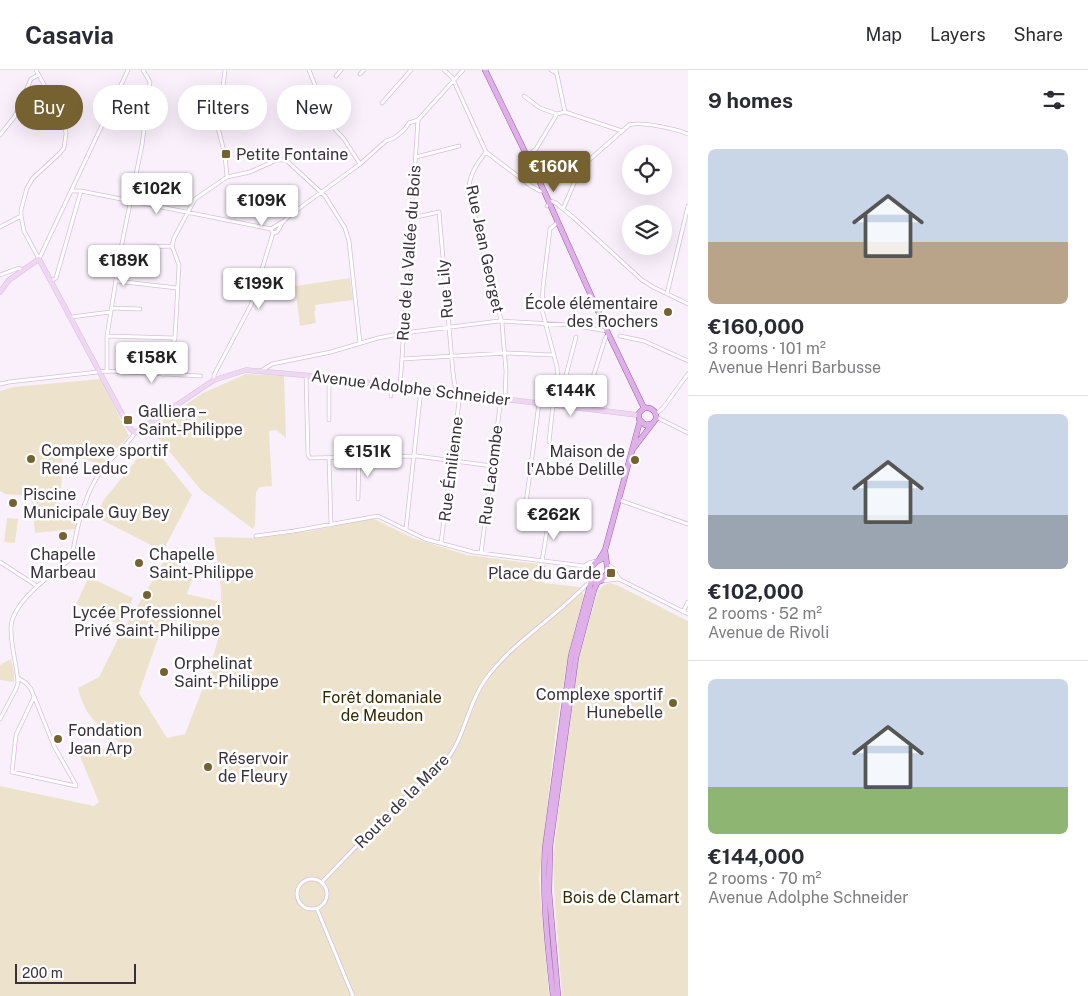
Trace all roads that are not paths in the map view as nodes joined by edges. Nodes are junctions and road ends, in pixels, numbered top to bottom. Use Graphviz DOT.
graph roads {
  1 [pos="36,70"];
  2 [pos="128,70"];
  3 [pos="144,70"];
  4 [pos="225,70"];
  5 [pos="309,70"];
  6 [pos="341,70"];
  7 [pos="364,70"];
  8 [pos="411,70"];
  9 [pos="444,70"];
  10 [pos="462,70"];
  11 [pos="485,70"];
  12 [pos="551,70"];
  13 [pos="556,71"];
  14 [pos="360,74"];
  15 [pos="38,75"];
  16 [pos="336,76"];
  17 [pos="453,81"];
  18 [pos="524,96"];
  19 [pos="382,103"];
  20 [pos="565,112"];
  21 [pos="557,114"];
  22 [pos="418,120"];
  23 [pos="622,131"];
  24 [pos="688,134"];
  25 [pos="0,135"];
  26 [pos="458,146"];
  27 [pos="486,152"];
  28 [pos="530,154"];
  29 [pos="415,157"];
  30 [pos="360,164"];
  31 [pos="227,177"];
  32 [pos="72,191"];
  33 [pos="81,191"];
  34 [pos="542,191"];
  35 [pos="322,193"];
  36 [pos="131,201"];
  37 [pos="548,204"];
  38 [pos="688,206"];
  39 [pos="563,209"];
  40 [pos="188,212"];
  41 [pos="20,216"];
  42 [pos="412,218"];
  43 [pos="557,223"];
  44 [pos="0,227"];
  45 [pos="275,228"];
  46 [pos="172,246"];
  47 [pos="121,248"];
  48 [pos="39,259"];
  49 [pos="23,270"];
  50 [pos="0,276"];
  51 [pos="51,281"];
  52 [pos="116,281"];
  53 [pos="178,288"];
  54 [pos="0,292"];
  55 [pos="667,294"];
  56 [pos="688,304"];
  57 [pos="140,309"];
  58 [pos="111,310"];
  59 [pos="71,317"];
  60 [pos="501,321"];
  61 [pos="546,323"];
  62 [pos="449,327"];
  63 [pos="608,332"];
  64 [pos="404,333"];
  65 [pos="107,336"];
  66 [pos="620,336"];
  67 [pos="576,337"];
  68 [pos="175,338"];
  69 [pos="360,343"];
  70 [pos="504,353"];
  71 [pos="554,355"];
  72 [pos="451,356"];
  73 [pos="402,359"];
  74 [pos="688,361"];
  75 [pos="107,371"];
  76 [pos="261,371"];
  77 [pos="100,372"];
  78 [pos="688,374"];
  79 [pos="163,375"];
  80 [pos="306,375"];
  81 [pos="201,376"];
  82 [pos="329,378"];
  83 [pos="214,380"];
  84 [pos="564,383"];
  85 [pos="0,384"];
  86 [pos="391,386"];
  87 [pos="400,387"];
  88 [pos="421,389"];
  89 [pos="458,394"];
  90 [pos="391,396"];
  91 [pos="503,398"];
  92 [pos="539,403"];
  93 [pos="553,405"];
  94 [pos="560,406"];
  95 [pos="644,408"];
  96 [pos="583,409"];
  97 [pos="656,416"];
  98 [pos="639,418"];
  99 [pos="328,420"];
  100 [pos="651,424"];
  101 [pos="135,433"];
  102 [pos="688,433"];
  103 [pos="549,442"];
  104 [pos="631,451"];
  105 [pos="414,456"];
  106 [pos="359,457"];
  107 [pos="329,458"];
  108 [pos="453,461"];
  109 [pos="492,466"];
  110 [pos="358,499"];
  111 [pos="619,500"];
  112 [pos="525,510"];
  113 [pos="549,518"];
  114 [pos="688,524"];
  115 [pos="331,525"];
  116 [pos="406,529"];
  117 [pos="256,536"];
  118 [pos="441,543"];
  119 [pos="605,550"];
  120 [pos="481,553"];
  121 [pos="542,561"];
  122 [pos="597,561"];
  123 [pos="0,562"];
  124 [pos="607,563"];
  125 [pos="584,566"];
  126 [pos="619,580"];
  127 [pos="590,581"];
  128 [pos="599,582"];
  129 [pos="36,586"];
  130 [pos="688,602"];
  131 [pos="683,612"];
  132 [pos="688,615"];
  133 [pos="17,678"];
  134 [pos="34,697"];
  135 [pos="0,719"];
  136 [pos="322,882"];
  137 [pos="317,909"];
  138 [pos="353,996"];
  139 [pos="552,996"];
  140 [pos="558,996"];
  1 -- 15 [label="street"];
  2 -- 32 [label="street"];
  3 -- 36 [label="street"];
  4 -- 31 [label="street"];
  5 -- 30 [label="street"];
  6 -- 16 [label="street"];
  7 -- 14 [label="street"];
  8 -- 19 [label="street"];
  9 -- 17 [label="street"];
  10 -- 17 [label="street"];
  11 -- 34 [label="main road"];
  12 -- 13 [label="street"];
  13 -- 20 [label="street"];
  15 -- 25 [label="street"];
  15 -- 41 [label="street"];
  17 -- 22 [label="street"];
  17 -- 27 [label="street"];
  18 -- 21 [label="street"];
  20 -- 21 [label="street"];
  20 -- 23 [label="street"];
  21 -- 28 [label="street"];
  22 -- 29 [label="street, Rue de la Vallée du Bois"];
  22 -- 30 [label="street"];
  23 -- 24 [label="street"];
  23 -- 39 [label="street"];
  26 -- 29 [label="street"];
  27 -- 34 [label="street"];
  27 -- 60 [label="street, Rue Jean Georget"];
  29 -- 42 [label="street, Rue de la Vallée du Bois"];
  30 -- 35 [label="street"];
  31 -- 35 [label="street"];
  31 -- 40 [label="street"];
  32 -- 33 [label="street"];
  32 -- 48 [label="street"];
  33 -- 36 [label="street"];
  33 -- 51 [label="street"];
  34 -- 37 [label="main road"];
  35 -- 45 [label="street"];
  35 -- 69 [label="street"];
  36 -- 40 [label="street"];
  36 -- 47 [label="street"];
  37 -- 39 [label="street"];
  37 -- 43 [label="main road"];
  38 -- 55 [label="street"];
  39 -- 55 [label="street"];
  40 -- 45 [label="street"];
  40 -- 46 [label="street"];
  41 -- 44 [label="street"];
  41 -- 48 [label="street"];
  42 -- 62 [label="street, Rue Lily"];
  42 -- 64 [label="street, Rue de la Vallée du Bois"];
  43 -- 61 [label="street"];
  43 -- 63 [label="main road"];
  45 -- 83 [label="street"];
  46 -- 47 [label="street"];
  46 -- 53 [label="street"];
  47 -- 52 [label="street"];
  48 -- 49 [label="street"];
  48 -- 51 [label="street"];
  49 -- 50 [label="street"];
  49 -- 54 [label="street"];
  51 -- 59 [label="street"];
  52 -- 53 [label="street"];
  52 -- 58 [label="street"];
  53 -- 68 [label="street"];
  55 -- 56 [label="street"];
  57 -- 58 [label="street"];
  58 -- 59 [label="street"];
  58 -- 65 [label="street"];
  59 -- 77 [label="street"];
  60 -- 61 [label="street"];
  60 -- 62 [label="street"];
  60 -- 70 [label="street, Rue Jean Georget"];
  61 -- 63 [label="street"];
  61 -- 71 [label="street"];
  62 -- 64 [label="street"];
  62 -- 72 [label="street, Rue Lily"];
  63 -- 95 [label="main road"];
  63 -- 96 [label="street"];
  64 -- 69 [label="street"];
  64 -- 73 [label="street, Rue de la Vallée du Bois"];
  65 -- 68 [label="street"];
  65 -- 75 [label="street"];
  66 -- 74 [label="street"];
  67 -- 84 [label="street"];
  68 -- 79 [label="street"];
  69 -- 76 [label="street"];
  70 -- 71 [label="street"];
  70 -- 72 [label="street"];
  70 -- 91 [label="street, Rue Lacombe"];
  71 -- 94 [label="street"];
  72 -- 73 [label="street"];
  72 -- 89 [label="street, Rue Lily"];
  73 -- 87 [label="street, Rue de la Vallée du Bois"];
  75 -- 77 [label="street"];
  75 -- 79 [label="street"];
  76 -- 80 [label="street, Avenue Adolphe Schneider"];
  76 -- 83 [label="street, Avenue Adolphe Schneider"];
  77 -- 85 [label="street"];
  77 -- 101 [label="street"];
  78 -- 97 [label="street"];
  79 -- 81 [label="street"];
  80 -- 82 [label="street, Avenue Adolphe Schneider"];
  80 -- 107 [label="street"];
  82 -- 86 [label="street, Avenue Adolphe Schneider"];
  82 -- 99 [label="street"];
  83 -- 101 [label="street, Avenue Adolphe Schneider"];
  86 -- 87 [label="street, Avenue Adolphe Schneider"];
  86 -- 90 [label="street"];
  87 -- 88 [label="street, Avenue Adolphe Schneider"];
  88 -- 89 [label="street, Avenue Adolphe Schneider"];
  88 -- 105 [label="street"];
  89 -- 91 [label="street, Avenue Adolphe Schneider"];
  89 -- 108 [label="street, Rue Émilienne"];
  91 -- 92 [label="street, Avenue Adolphe Schneider"];
  91 -- 109 [label="street, Rue Lacombe"];
  92 -- 93 [label="street, Avenue Adolphe Schneider"];
  92 -- 112 [label="street"];
  93 -- 94 [label="street, Avenue Adolphe Schneider"];
  93 -- 103 [label="street"];
  94 -- 96 [label="street, Avenue Adolphe Schneider"];
  95 -- 97 [label="main road"];
  95 -- 98 [label="main road"];
  96 -- 98 [label="street, Avenue Adolphe Schneider"];
  97 -- 100 [label="main road"];
  97 -- 102 [label="street"];
  98 -- 100 [label="main road"];
  98 -- 104 [label="main road"];
  100 -- 104 [label="main road"];
  101 -- 129 [label="street"];
  104 -- 111 [label="main road"];
  105 -- 106 [label="street"];
  105 -- 108 [label="street"];
  105 -- 116 [label="street"];
  106 -- 107 [label="street"];
  106 -- 110 [label="street"];
  107 -- 115 [label="street"];
  108 -- 109 [label="street"];
  108 -- 118 [label="street, Rue Émilienne"];
  109 -- 120 [label="street, Rue Lacombe"];
  111 -- 114 [label="street"];
  111 -- 119 [label="main road"];
  113 -- 121 [label="street"];
  115 -- 116 [label="street"];
  115 -- 117 [label="street"];
  116 -- 118 [label="street"];
  118 -- 120 [label="street"];
  119 -- 122 [label="main road"];
  119 -- 124 [label="main road"];
  120 -- 121 [label="street"];
  121 -- 125 [label="street"];
  122 -- 124 [label="main road"];
  122 -- 125 [label="street"];
  122 -- 127 [label="main road"];
  123 -- 129 [label="street"];
  124 -- 126 [label="street"];
  124 -- 128 [label="main road"];
  125 -- 127 [label="street"];
  126 -- 128 [label="street"];
  126 -- 131 [label="street"];
  127 -- 128 [label="main road"];
  127 -- 136 [label="street, Route de la Mare"];
  127 -- 139 [label="main road"];
  128 -- 140 [label="main road"];
  129 -- 133 [label="street"];
  130 -- 131 [label="street"];
  131 -- 132 [label="street"];
  133 -- 134 [label="street"];
  133 -- 135 [label="street"];
  134 -- 134 [label="street"];
  136 -- 137 [label="street"];
  136 -- 137 [label="street"];
  137 -- 138 [label="street"];
}
